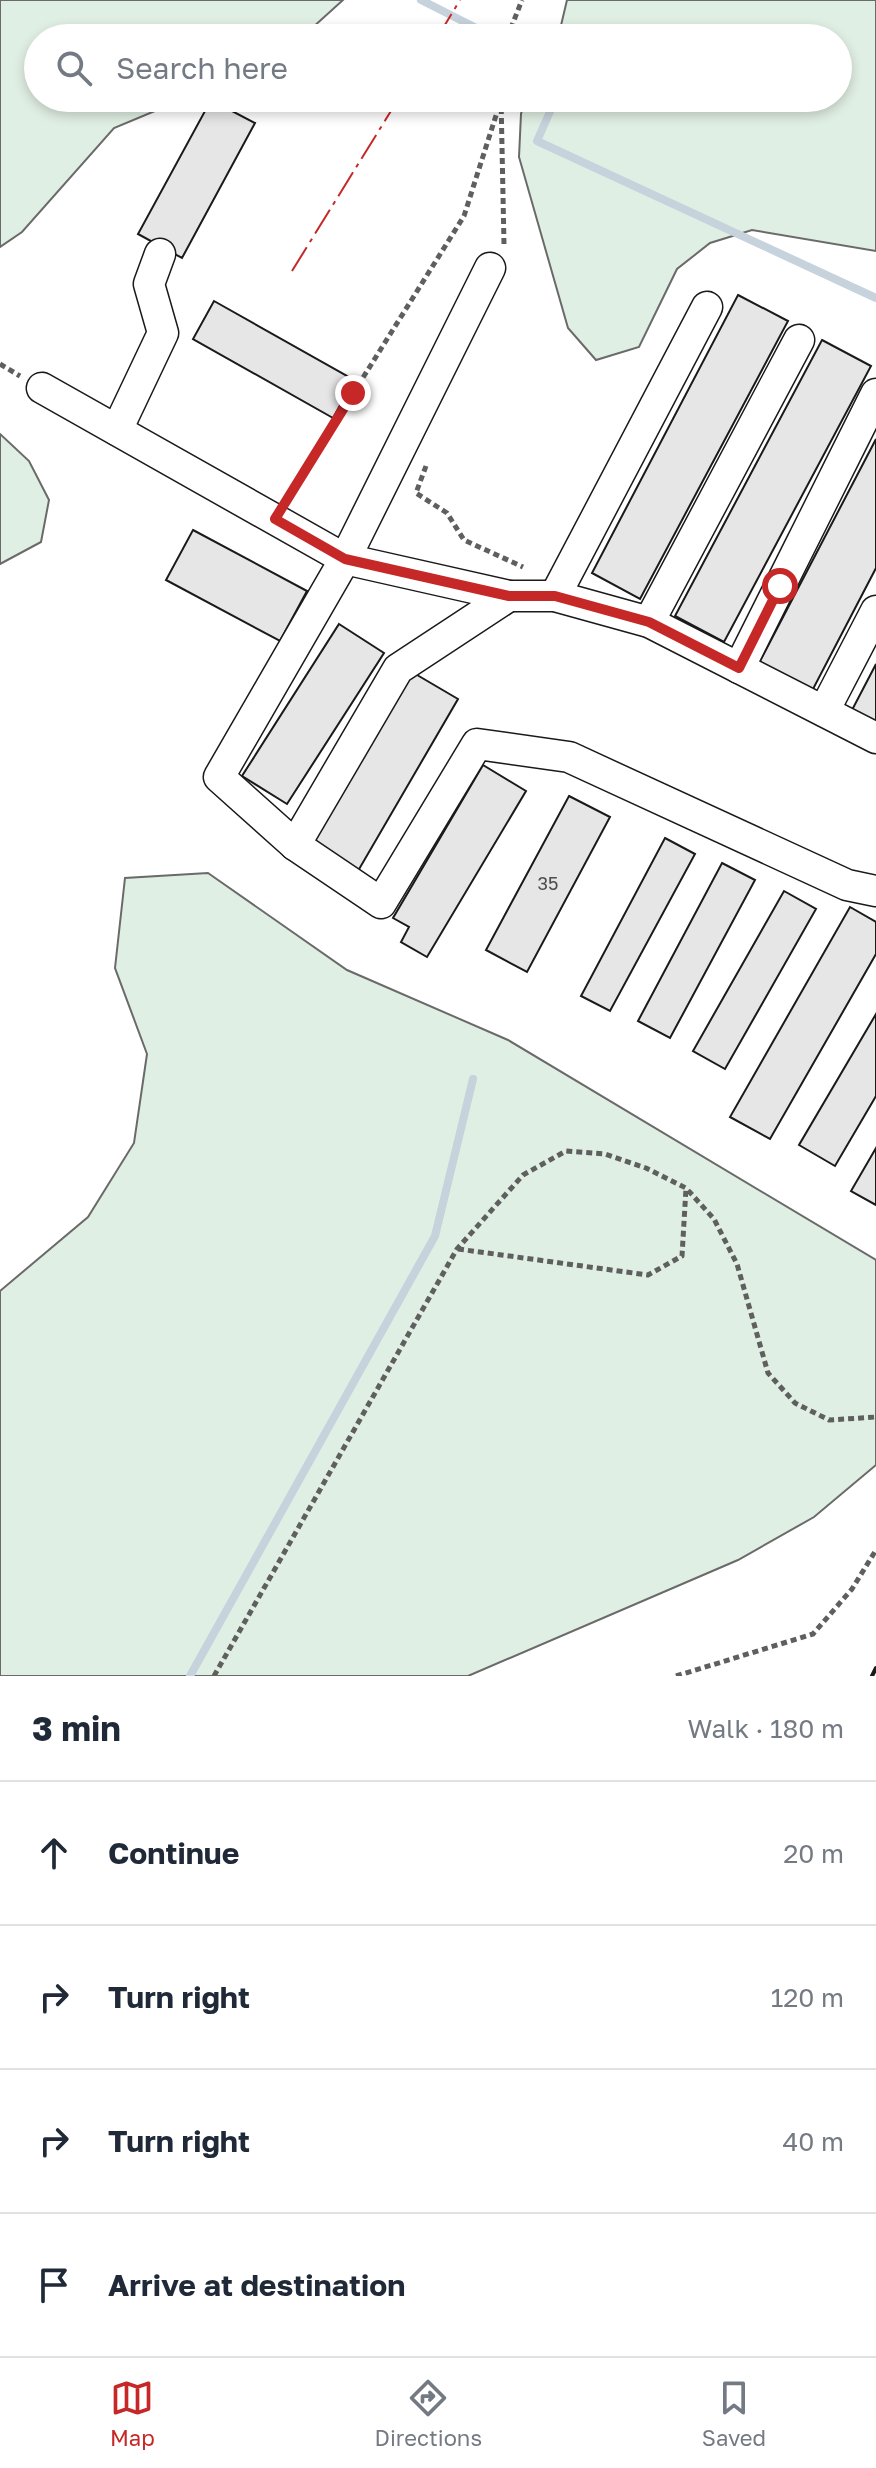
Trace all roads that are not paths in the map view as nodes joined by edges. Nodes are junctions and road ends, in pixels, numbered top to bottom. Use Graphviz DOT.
graph roads {
  1 [pos="160,254"];
  2 [pos="497,262"];
  3 [pos="707,307"];
  4 [pos="799,340"];
  5 [pos="42,388"];
  6 [pos="876,394"];
  7 [pos="117,430"];
  8 [pos="345,559"];
  9 [pos="509,596"];
  10 [pos="555,596"];
  11 [pos="876,611"];
  12 [pos="649,622"];
  13 [pos="739,668"];
  14 [pos="824,711"];
  15 [pos="876,738"];
  16 [pos="295,845"];
  17 [pos="876,891"];
  1 -- 7 [label="lane"];
  2 -- 8 [label="lane"];
  3 -- 10 [label="lane"];
  4 -- 12 [label="lane"];
  5 -- 7 [label="lane"];
  6 -- 13 [label="lane"];
  7 -- 8 [label="lane"];
  8 -- 9 [label="lane"];
  8 -- 16 [label="lane"];
  9 -- 10 [label="lane"];
  9 -- 16 [label="lane"];
  10 -- 12 [label="lane"];
  11 -- 14 [label="lane"];
  12 -- 13 [label="lane"];
  13 -- 14 [label="lane"];
  14 -- 15 [label="lane"];
  16 -- 17 [label="lane"];
}
